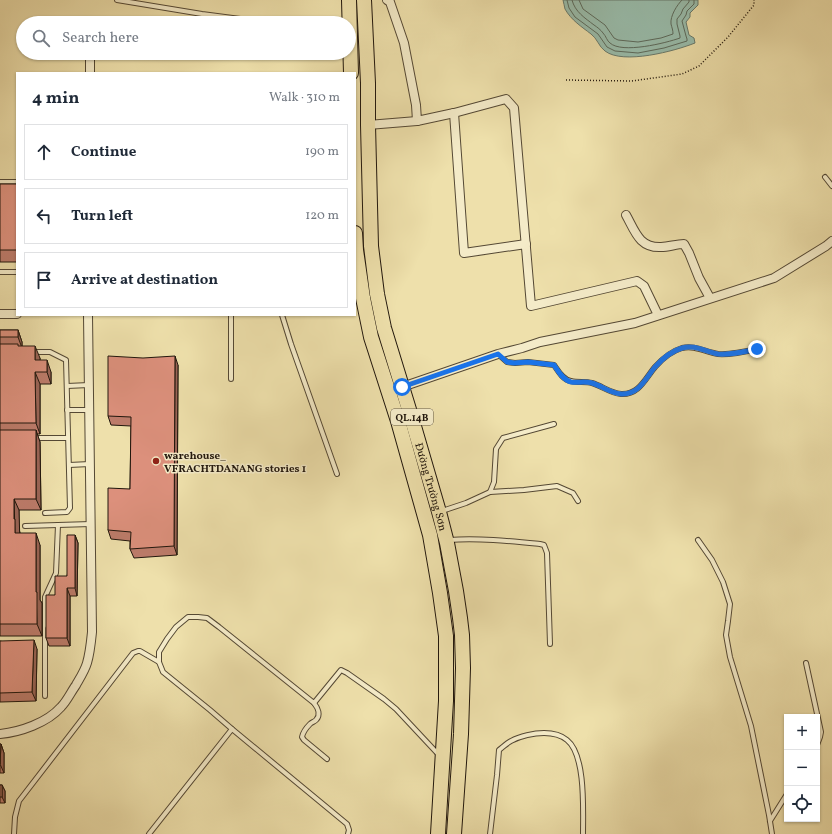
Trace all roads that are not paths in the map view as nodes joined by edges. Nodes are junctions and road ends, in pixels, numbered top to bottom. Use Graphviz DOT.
graph roads {
  1 [pos="116,0"];
  2 [pos="349,0"];
  3 [pos="364,0"];
  4 [pos="387,0"];
  5 [pos="217,16"];
  6 [pos="349,16"];
  7 [pos="90,60"];
  8 [pos="350,60"];
  9 [pos="90,72"];
  10 [pos="351,72"];
  11 [pos="454,113"];
  12 [pos="417,121"];
  13 [pos="368,125"];
  14 [pos="825,177"];
  15 [pos="0,182"];
  16 [pos="16,182"];
  17 [pos="832,186"];
  18 [pos="626,215"];
  19 [pos="832,241"];
  20 [pos="526,244"];
  21 [pos="356,250"];
  22 [pos="0,272"];
  23 [pos="16,272"];
  24 [pos="710,298"];
  25 [pos="360,309"];
  26 [pos="0,314"];
  27 [pos="16,314"];
  28 [pos="658,315"];
  29 [pos="88,316"];
  30 [pos="231,316"];
  31 [pos="282,316"];
  32 [pos="757,349"];
  33 [pos="29,352"];
  34 [pos="498,354"];
  35 [pos="231,379"];
  36 [pos="89,385"];
  37 [pos="67,386"];
  38 [pos="402,387"];
  39 [pos="67,410"];
  40 [pos="89,410"];
  41 [pos="554,424"];
  42 [pos="30,438"];
  43 [pos="68,438"];
  44 [pos="90,464"];
  45 [pos="69,465"];
  46 [pos="337,474"];
  47 [pos="490,492"];
  48 [pos="578,501"];
  49 [pos="439,512"];
  50 [pos="45,513"];
  51 [pos="91,524"];
  52 [pos="58,525"];
  53 [pos="25,526"];
  54 [pos="446,540"];
  55 [pos="698,540"];
  56 [pos="550,644"];
  57 [pos="159,662"];
  58 [pos="806,663"];
  59 [pos="45,696"];
  60 [pos="314,703"];
  61 [pos="817,714"];
  62 [pos="820,727"];
  63 [pos="232,729"];
  64 [pos="0,734"];
  65 [pos="820,740"];
  66 [pos="442,758"];
  67 [pos="327,759"];
  68 [pos="784,799"];
  69 [pos="770,821"];
  70 [pos="14,834"];
  71 [pos="149,834"];
  72 [pos="348,834"];
  73 [pos="438,834"];
  74 [pos="454,834"];
  75 [pos="490,834"];
  76 [pos="583,834"];
  77 [pos="772,834"];
  1 -- 5 [label="lane"];
  2 -- 6 [label="highway"];
  3 -- 13 [label="highway, Đường Trường Sơn / QL.14B"];
  4 -- 12 [label="street"];
  7 -- 9 [label="street"];
  8 -- 10 [label="highway"];
  11 -- 12 [label="street"];
  11 -- 20 [label="street"];
  11 -- 20 [label="street"];
  12 -- 13 [label="street"];
  13 -- 38 [label="highway, Đường Trường Sơn / QL.14B"];
  14 -- 17 [label="lane"];
  15 -- 16 [label="lane"];
  18 -- 24 [label="street"];
  19 -- 24 [label="street"];
  20 -- 28 [label="street"];
  21 -- 25 [label="highway, Đường Trường Sơn / QL.14B"];
  22 -- 23 [label="lane"];
  24 -- 28 [label="street"];
  25 -- 66 [label="highway, Đường Trường Sơn / QL.14B"];
  26 -- 27 [label="street"];
  28 -- 34 [label="street"];
  29 -- 36 [label="street"];
  30 -- 35 [label="lane"];
  31 -- 46 [label="lane"];
  32 -- 34 [label="lane"];
  33 -- 37 [label="lane"];
  34 -- 38 [label="street"];
  36 -- 37 [label="lane"];
  36 -- 40 [label="street"];
  37 -- 39 [label="lane"];
  38 -- 49 [label="highway, Đường Trường Sơn / QL.14B"];
  39 -- 40 [label="lane"];
  39 -- 43 [label="lane"];
  40 -- 44 [label="street"];
  41 -- 47 [label="lane"];
  42 -- 43 [label="lane"];
  43 -- 45 [label="lane"];
  44 -- 45 [label="lane"];
  44 -- 51 [label="street"];
  45 -- 50 [label="lane"];
  47 -- 48 [label="lane"];
  47 -- 49 [label="lane"];
  49 -- 54 [label="highway, Đường Trường Sơn / QL.14B"];
  51 -- 52 [label="lane"];
  51 -- 64 [label="street"];
  52 -- 53 [label="lane"];
  52 -- 59 [label="lane"];
  54 -- 56 [label="lane"];
  54 -- 74 [label="highway, Đường Trường Sơn / QL.14B"];
  55 -- 69 [label="lane"];
  57 -- 60 [label="lane"];
  57 -- 63 [label="lane"];
  57 -- 70 [label="lane"];
  58 -- 61 [label="lane"];
  60 -- 66 [label="lane"];
  60 -- 67 [label="lane"];
  62 -- 65 [label="lane"];
  63 -- 71 [label="lane"];
  63 -- 72 [label="lane"];
  66 -- 73 [label="highway, Đường Trường Sơn / QL.14B"];
  68 -- 69 [label="lane"];
  69 -- 77 [label="lane"];
  75 -- 76 [label="lane"];
}
